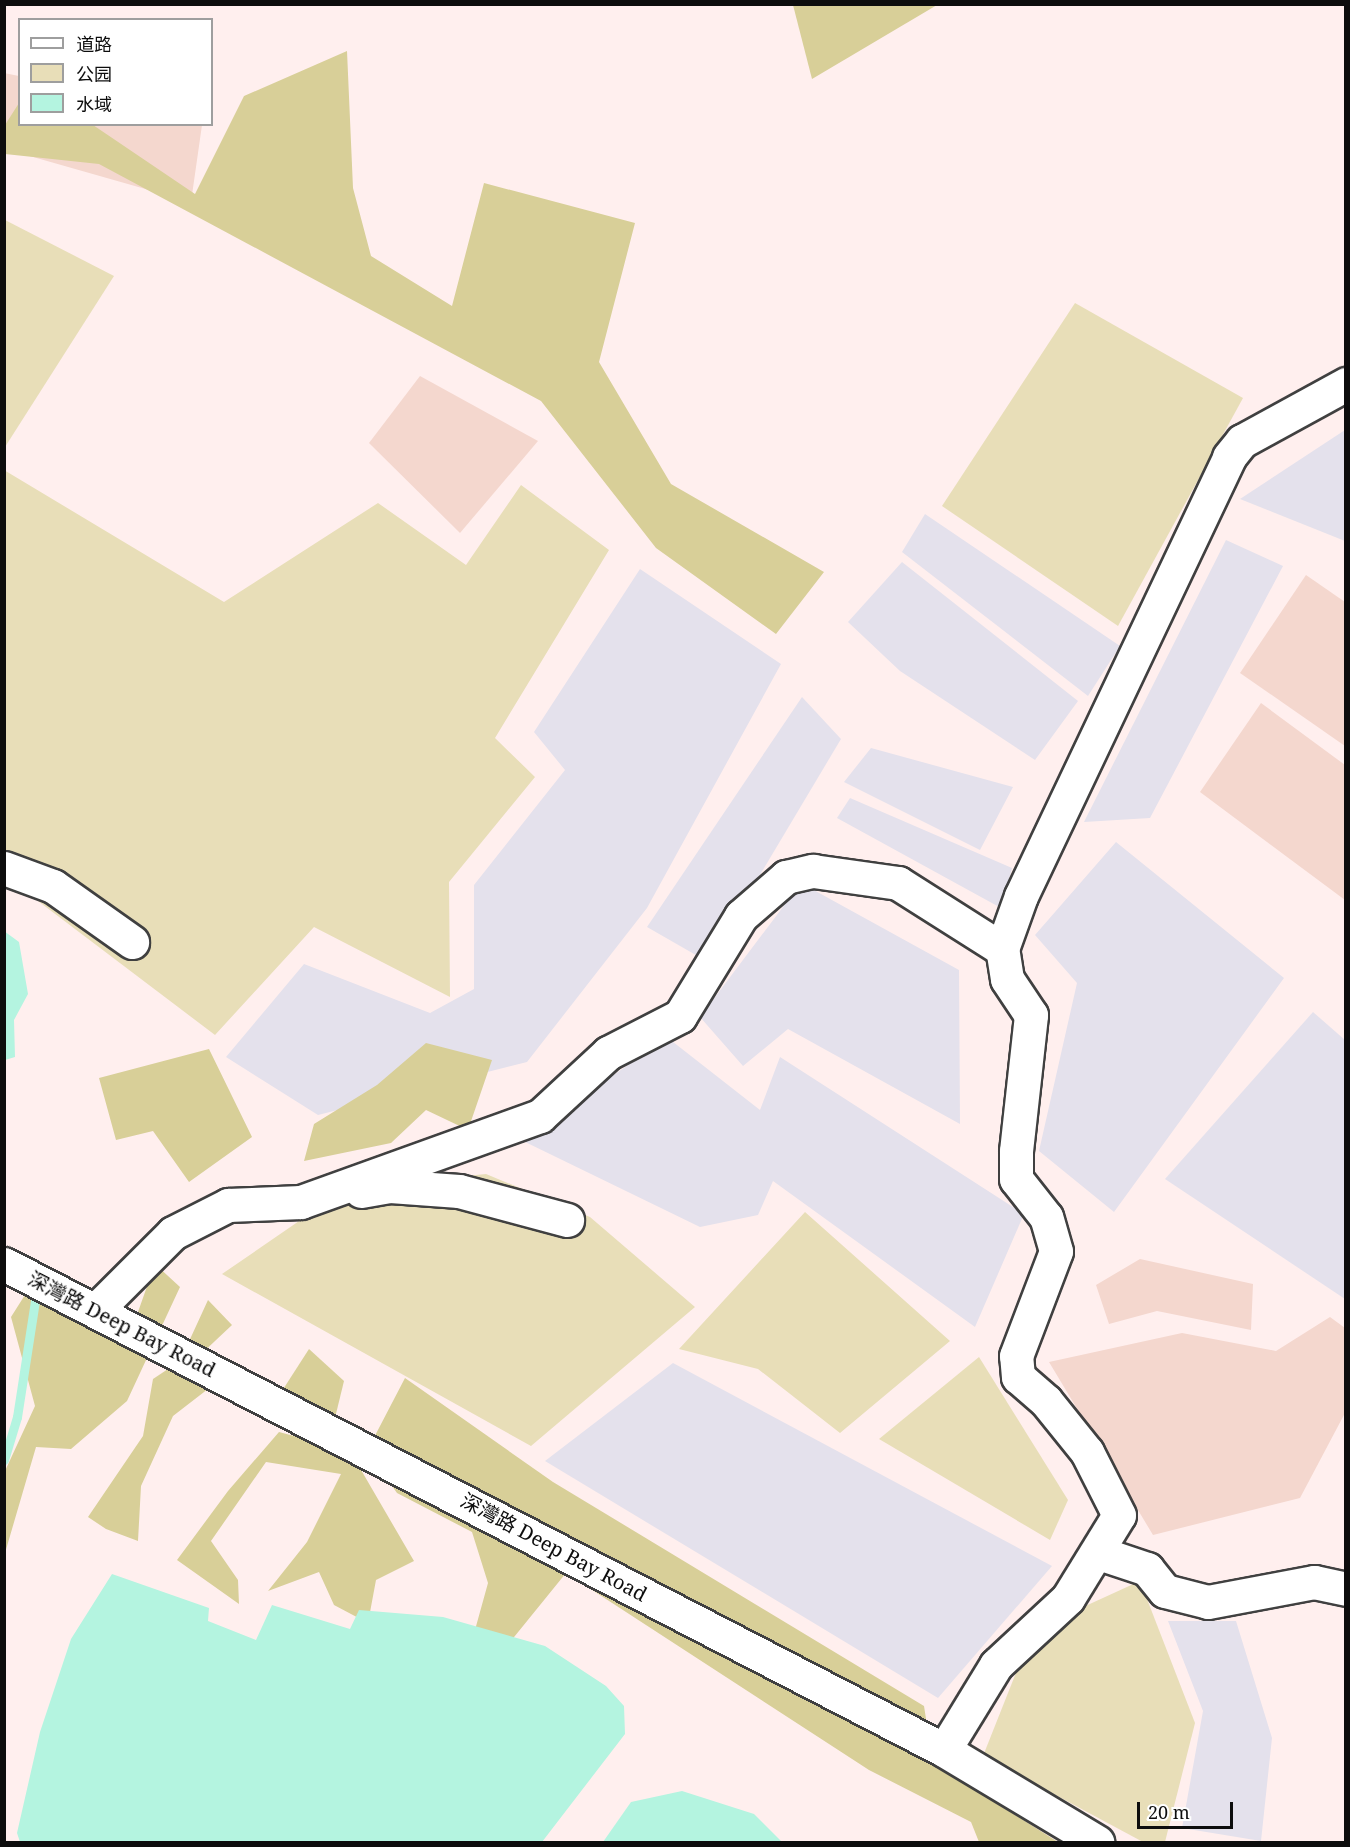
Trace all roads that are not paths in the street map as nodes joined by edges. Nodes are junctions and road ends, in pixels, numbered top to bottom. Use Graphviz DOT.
graph roads {
  1 [pos="1346,384"];
  2 [pos="4,868"];
  3 [pos="132,942"];
  4 [pos="1002,949"];
  5 [pos="301,1202"];
  6 [pos="567,1220"];
  7 [pos="4,1264"];
  8 [pos="97,1309"];
  9 [pos="1098,1552"];
  10 [pos="1346,1589"];
  11 [pos="944,1750"];
  12 [pos="1097,1842"];
  1 -- 4 [label="street"];
  2 -- 3 [label="street"];
  4 -- 5 [label="street"];
  4 -- 9 [label="street"];
  5 -- 6 [label="street"];
  5 -- 8 [label="street"];
  7 -- 8 [label="street, 深灣路 Deep Bay Road"];
  8 -- 11 [label="street, 深灣路 Deep Bay Road"];
  9 -- 10 [label="street"];
  9 -- 11 [label="street"];
  11 -- 12 [label="street, 深灣路 Deep Bay Road"];
}
